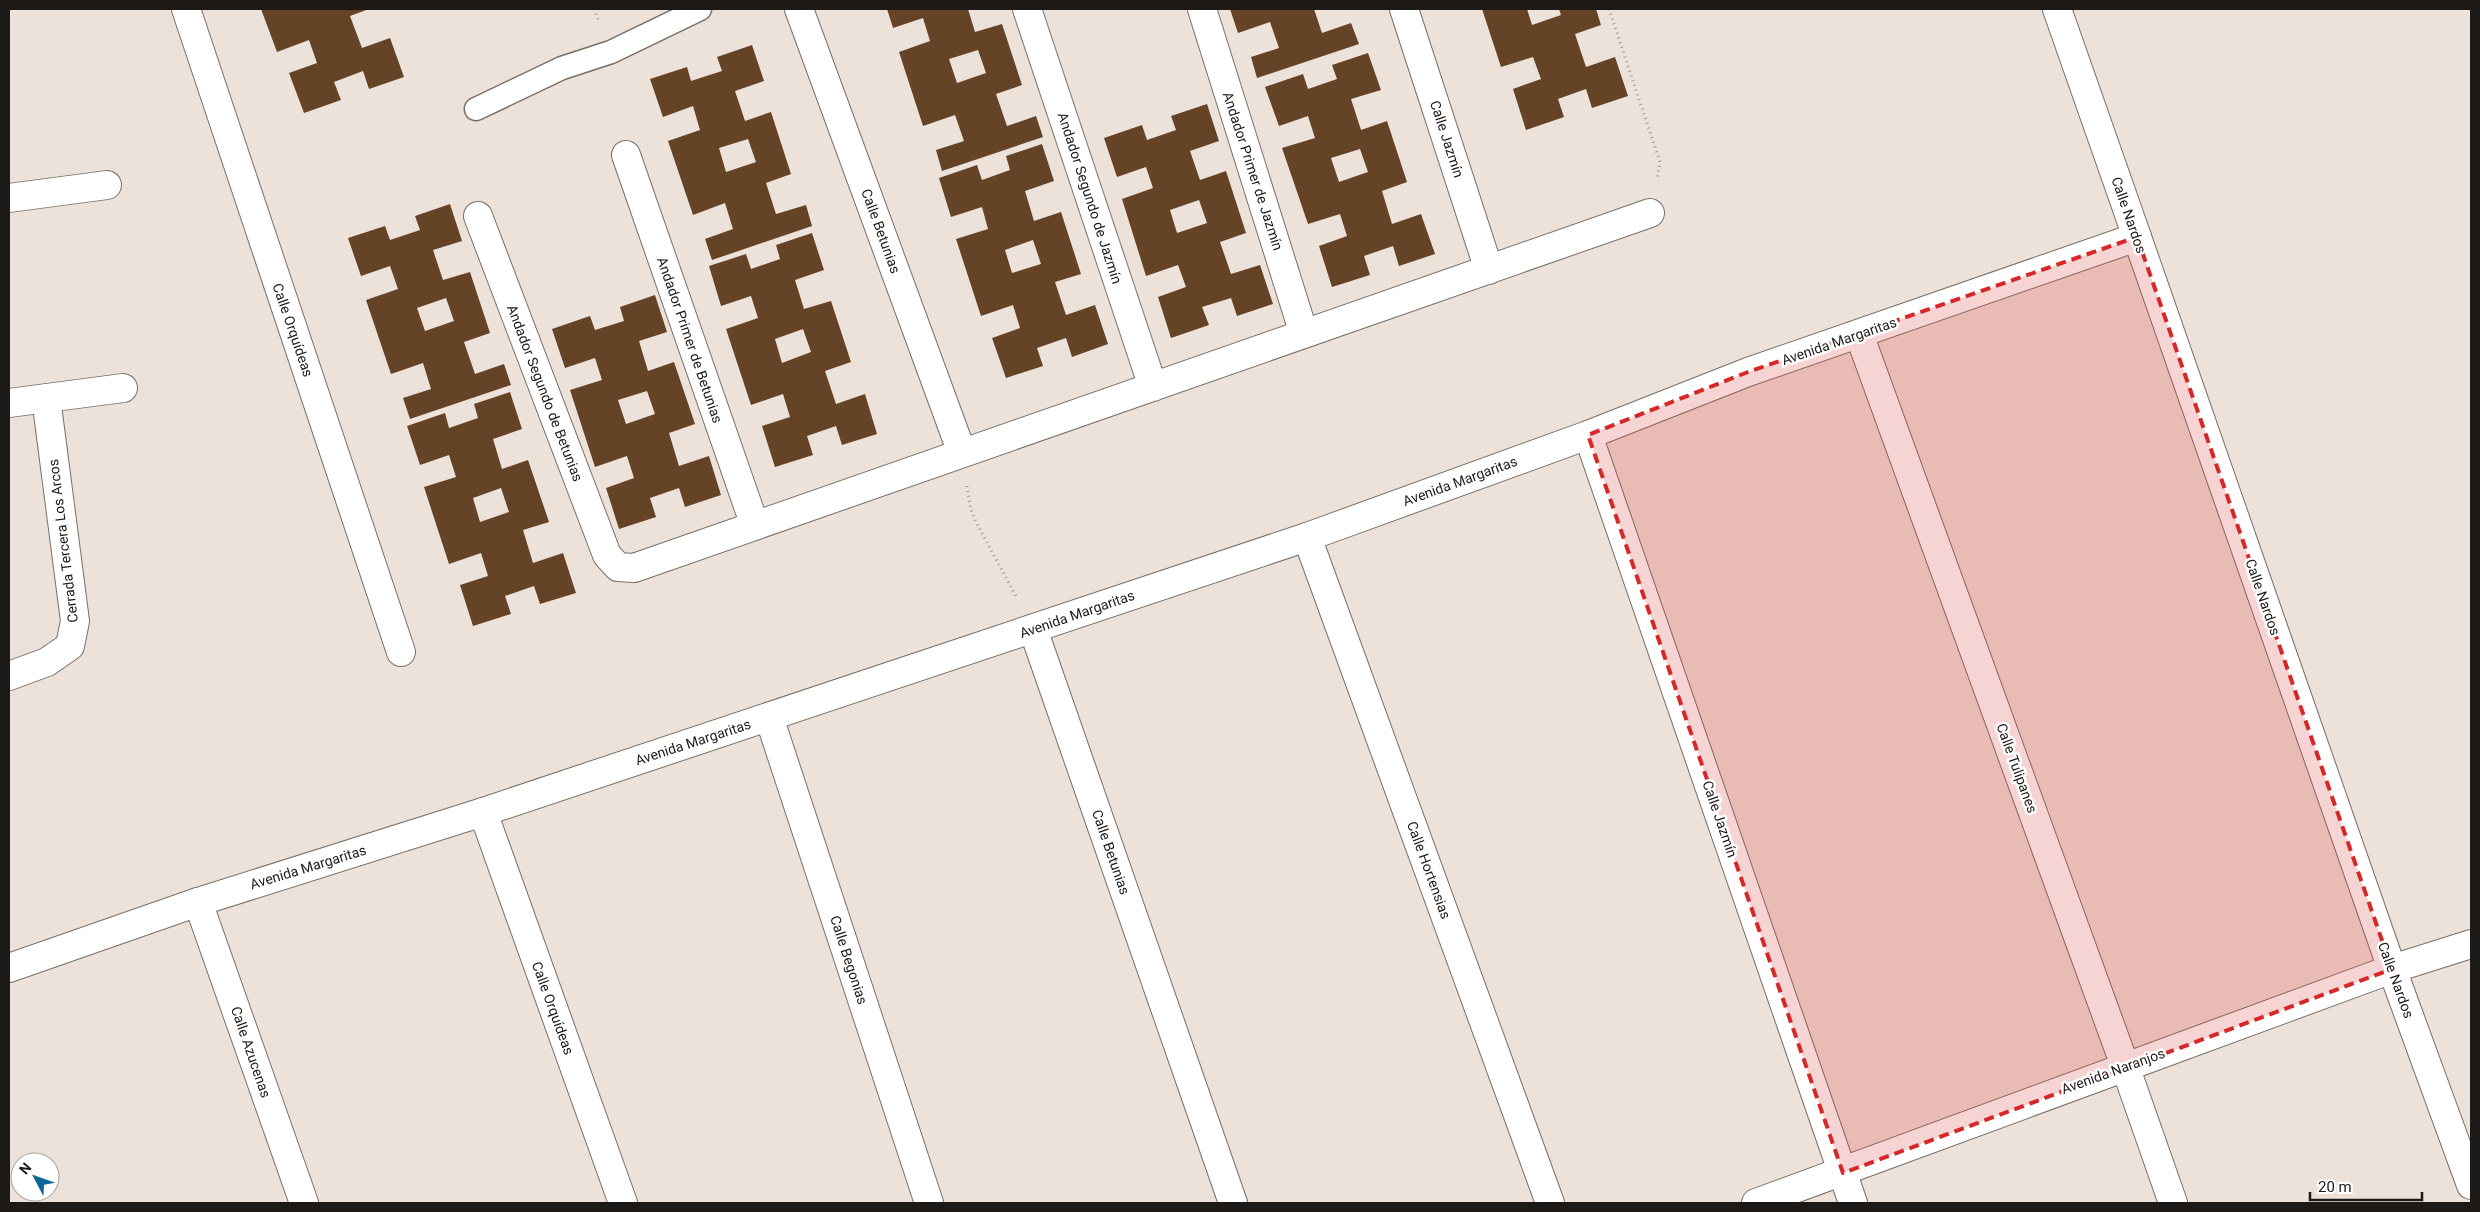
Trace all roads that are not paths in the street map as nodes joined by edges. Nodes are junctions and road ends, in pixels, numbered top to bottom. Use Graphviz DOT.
graph roads {
  1 [pos="186,9"];
  2 [pos="700,9"];
  3 [pos="799,9"];
  4 [pos="1027,9"];
  5 [pos="1202,9"];
  6 [pos="1404,9"];
  7 [pos="2057,9"];
  8 [pos="476,109"];
  9 [pos="626,155"];
  10 [pos="107,186"];
  11 [pos="9,198"];
  12 [pos="1650,213"];
  13 [pos="478,216"];
  14 [pos="2137,237"];
  15 [pos="1489,270"];
  16 [pos="1304,334"];
  17 [pos="1859,334"];
  18 [pos="1153,387"];
  19 [pos="123,388"];
  20 [pos="46,398"];
  21 [pos="9,402"];
  22 [pos="1588,435"];
  23 [pos="962,453"];
  24 [pos="755,526"];
  25 [pos="1307,537"];
  26 [pos="1033,629"];
  27 [pos="401,652"];
  28 [pos="9,676"];
  29 [pos="769,717"];
  30 [pos="483,812"];
  31 [pos="198,902"];
  32 [pos="2471,944"];
  33 [pos="9,968"];
  34 [pos="2392,969"];
  35 [pos="2125,1066"];
  36 [pos="1843,1173"];
  37 [pos="2471,1185"];
  38 [pos="304,1203"];
  39 [pos="623,1203"];
  40 [pos="928,1203"];
  41 [pos="1233,1203"];
  42 [pos="1550,1203"];
  43 [pos="1756,1203"];
  44 [pos="1854,1203"];
  45 [pos="2173,1203"];
  1 -- 27 [label="street, Calle Orquídeas"];
  2 -- 8 [label="lane"];
  3 -- 23 [label="street, Calle Betunias"];
  4 -- 18 [label="street, Andador Segundo de Jazmín"];
  5 -- 16 [label="street, Andador Primer de Jazmín"];
  6 -- 15 [label="street, Calle Jazmín"];
  7 -- 14 [label="street, Calle Nardos"];
  9 -- 24 [label="street, Andador Primer de Betunias"];
  10 -- 11 [label="street"];
  12 -- 15 [label="street"];
  13 -- 24 [label="street, Andador Segundo de Betunias"];
  14 -- 17 [label="street, Avenida Margaritas"];
  14 -- 34 [label="street, Calle Nardos"];
  15 -- 16 [label="street"];
  16 -- 18 [label="street"];
  17 -- 22 [label="street, Avenida Margaritas"];
  17 -- 35 [label="street, Calle Tulipanes"];
  18 -- 23 [label="street"];
  19 -- 20 [label="street"];
  20 -- 21 [label="street"];
  20 -- 28 [label="street, Cerrada Tercera Los Arcos"];
  22 -- 25 [label="street, Avenida Margaritas"];
  22 -- 36 [label="street, Calle Jazmín"];
  23 -- 24 [label="street"];
  25 -- 26 [label="street, Avenida Margaritas"];
  25 -- 42 [label="street, Calle Hortensias"];
  26 -- 29 [label="street, Avenida Margaritas"];
  26 -- 41 [label="street, Calle Betunias"];
  29 -- 30 [label="street, Avenida Margaritas"];
  29 -- 40 [label="street, Calle Begonias"];
  30 -- 31 [label="street, Avenida Margaritas"];
  30 -- 39 [label="street, Calle Orquídeas"];
  31 -- 33 [label="street, Avenida Margaritas"];
  31 -- 38 [label="street, Calle Azucenas"];
  32 -- 34 [label="street, Avenida Naranjos"];
  34 -- 35 [label="street, Avenida Naranjos"];
  34 -- 37 [label="street, Calle Nardos"];
  35 -- 36 [label="street, Avenida Naranjos"];
  35 -- 45 [label="street, Calle Tulipanes"];
  36 -- 43 [label="street, Avenida Naranjos"];
  36 -- 44 [label="street, Calle Jazmín"];
}
